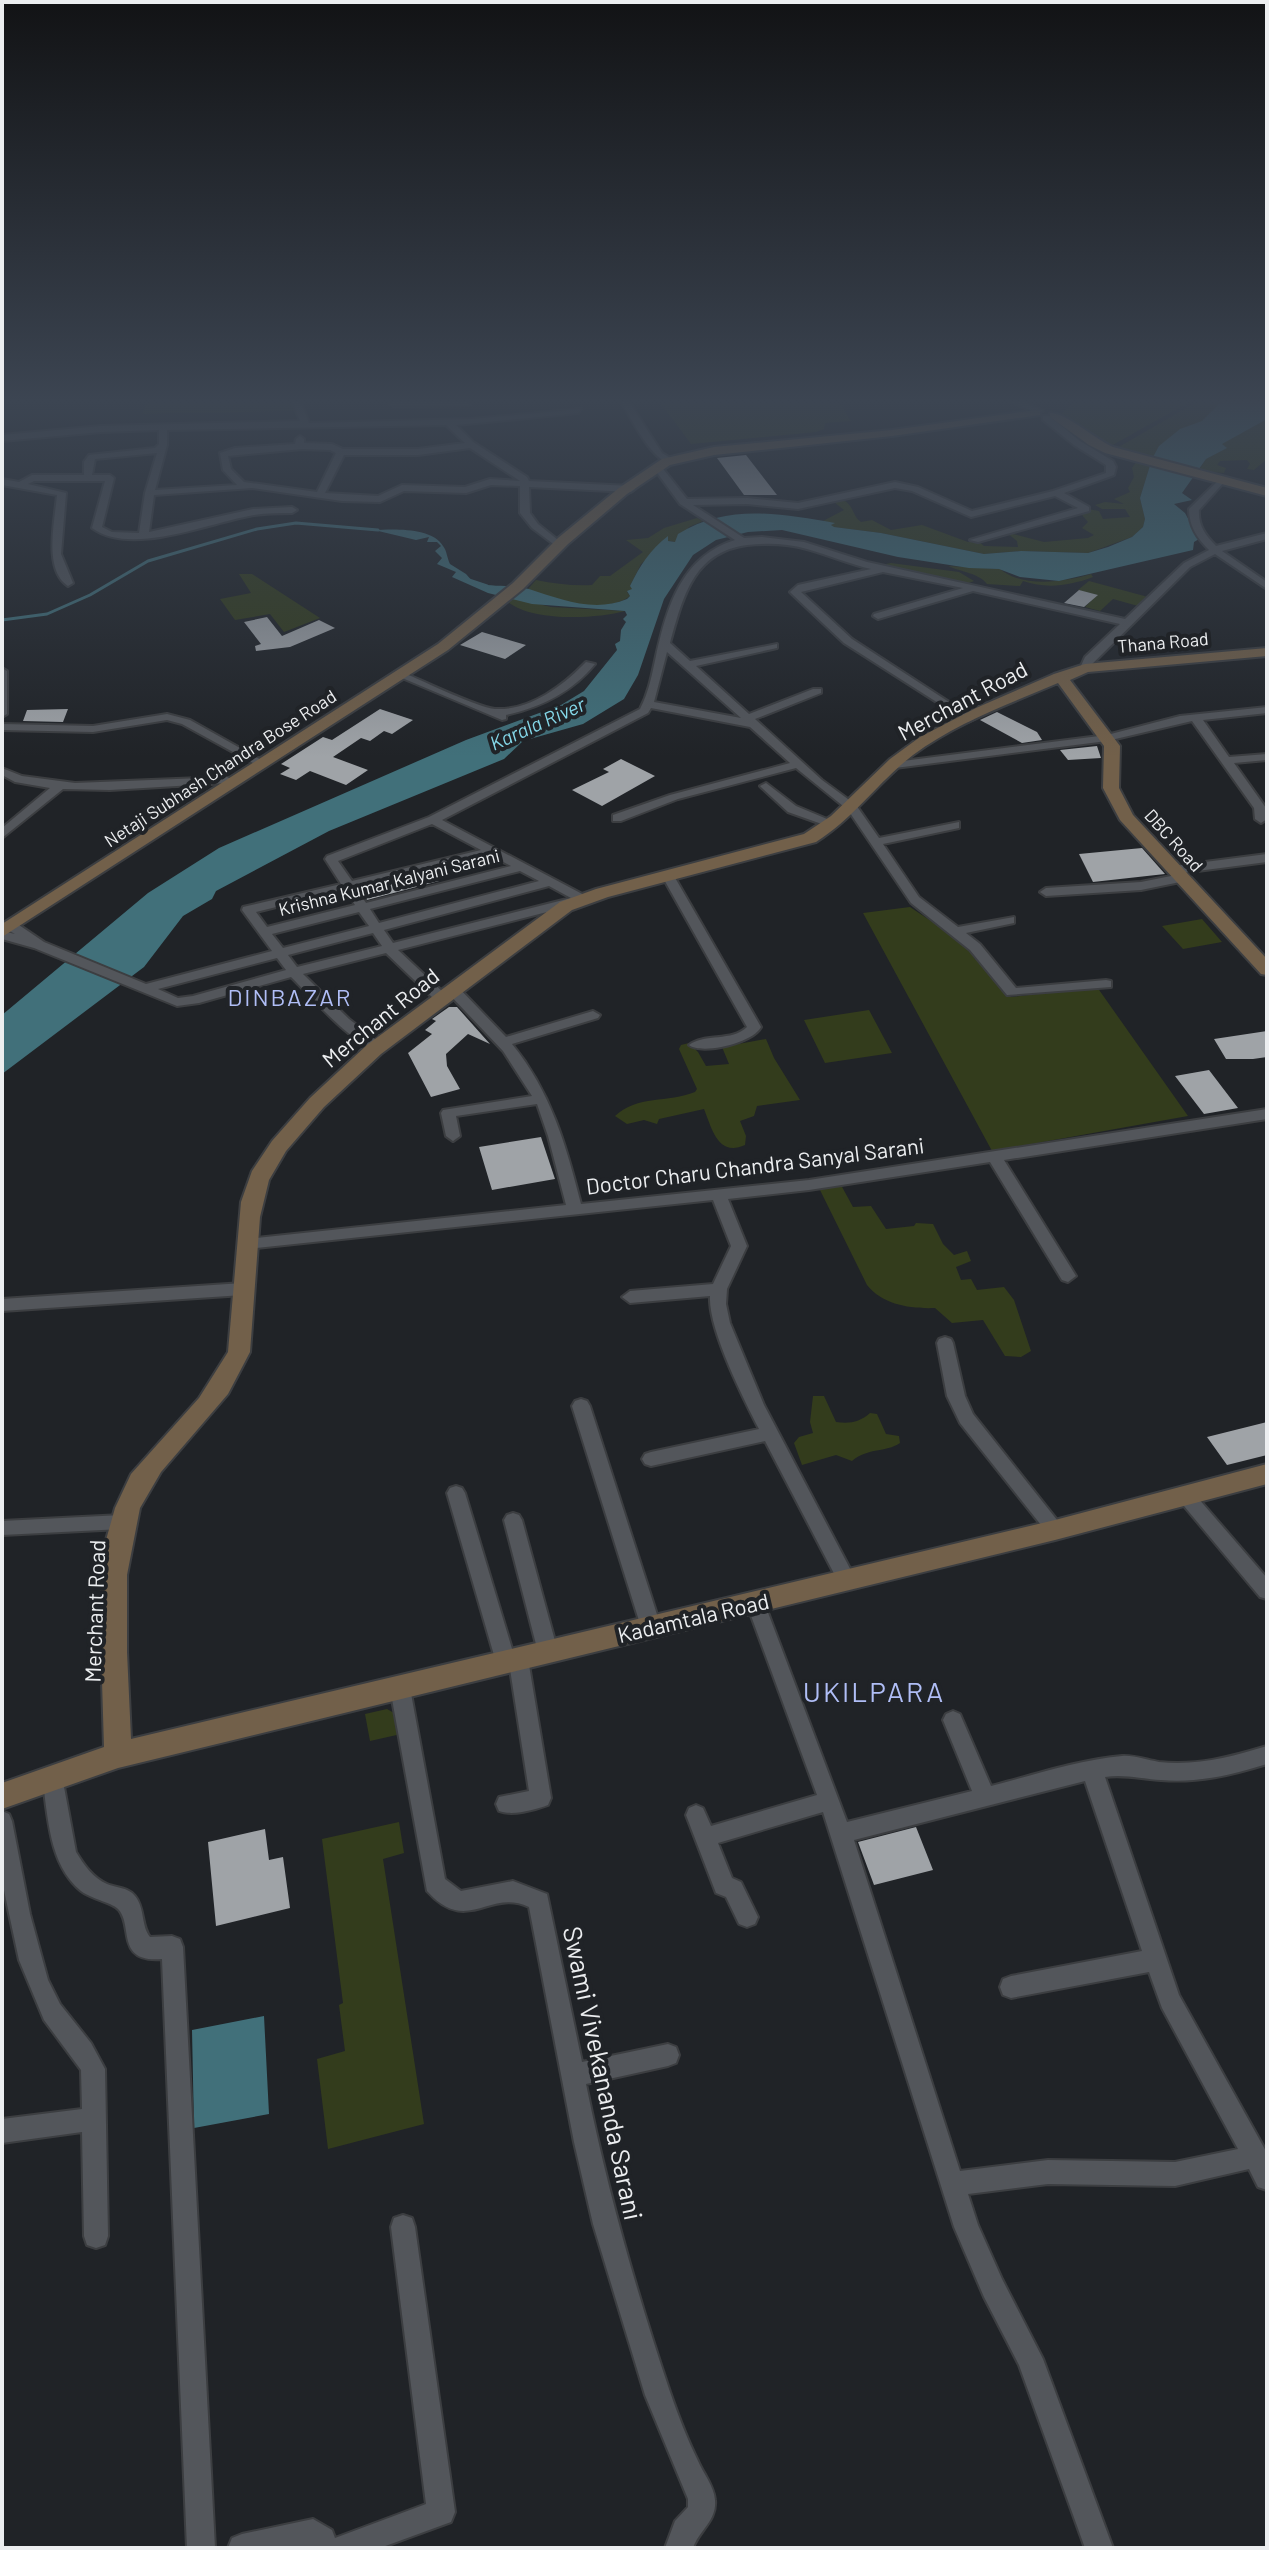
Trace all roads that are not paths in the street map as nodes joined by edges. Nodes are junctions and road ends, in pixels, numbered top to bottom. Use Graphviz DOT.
graph roads {
  1 [pos="59,519"];
  2 [pos="99,519"];
  3 [pos="146,519"];
  4 [pos="221,519"];
  5 [pos="530,519"];
  6 [pos="598,519"];
  7 [pos="708,519"];
  8 [pos="1050,519"];
  9 [pos="1193,519"];
  10 [pos="144,534"];
  11 [pos="1267,536"];
  12 [pos="975,540"];
  13 [pos="743,542"];
  14 [pos="560,546"];
  15 [pos="1213,550"];
  16 [pos="703,559"];
  17 [pos="863,564"];
  18 [pos="883,569"];
  19 [pos="68,583"];
  20 [pos="1267,586"];
  21 [pos="974,589"];
  22 [pos="878,616"];
  23 [pos="1129,623"];
  24 [pos="457,635"];
  25 [pos="664,643"];
  26 [pos="773,646"];
  27 [pos="1267,652"];
  28 [pos="590,664"];
  29 [pos="688,665"];
  30 [pos="1085,668"];
  31 [pos="2,673"];
  32 [pos="400,675"];
  33 [pos="1059,682"];
  34 [pos="817,691"];
  35 [pos="648,704"];
  36 [pos="1267,710"];
  37 [pos="2,714"];
  38 [pos="1195,717"];
  39 [pos="968,719"];
  40 [pos="751,721"];
  41 [pos="2,727"];
  42 [pos="1107,738"];
  43 [pos="1267,757"];
  44 [pos="1228,760"];
  45 [pos="257,761"];
  46 [pos="799,764"];
  47 [pos="895,765"];
  48 [pos="2,771"];
  49 [pos="232,780"];
  50 [pos="59,786"];
  51 [pos="766,786"];
  52 [pos="852,808"];
  53 [pos="617,818"];
  54 [pos="1261,819"];
  55 [pos="433,820"];
  56 [pos="833,824"];
  57 [pos="955,825"];
  58 [pos="2,834"];
  59 [pos="877,842"];
  60 [pos="492,851"];
  61 [pos="1267,858"];
  62 [pos="522,867"];
  63 [pos="1178,874"];
  64 [pos="668,876"];
  65 [pos="551,882"];
  66 [pos="349,887"];
  67 [pos="1046,892"];
  68 [pos="578,901"];
  69 [pos="363,907"];
  70 [pos="1009,920"];
  71 [pos="376,927"];
  72 [pos="4,930"];
  73 [pos="264,932"];
  74 [pos="955,932"];
  75 [pos="390,949"];
  76 [pos="279,952"];
  77 [pos="1267,970"];
  78 [pos="294,972"];
  79 [pos="1106,984"];
  80 [pos="144,989"];
  81 [pos="446,993"];
  82 [pos="593,1015"];
  83 [pos="501,1043"];
  84 [pos="696,1045"];
  85 [pos="375,1046"];
  86 [pos="540,1099"];
  87 [pos="1267,1114"];
  88 [pos="453,1136"];
  89 [pos="994,1156"];
  90 [pos="719,1196"];
  91 [pos="575,1209"];
  92 [pos="247,1244"];
  93 [pos="1068,1276"];
  94 [pos="243,1289"];
  95 [pos="719,1289"];
  96 [pos="630,1297"];
  97 [pos="2,1305"];
  98 [pos="945,1343"];
  99 [pos="581,1406"];
  100 [pos="770,1433"];
  101 [pos="651,1459"];
  102 [pos="1267,1474"];
  103 [pos="456,1493"];
  104 [pos="1185,1495"];
  105 [pos="513,1520"];
  106 [pos="122,1522"];
  107 [pos="2,1528"];
  108 [pos="1055,1530"];
  109 [pos="847,1580"];
  110 [pos="1267,1591"];
  111 [pos="755,1602"];
  112 [pos="651,1627"];
  113 [pos="548,1652"];
  114 [pos="512,1661"];
  115 [pos="400,1688"];
  116 [pos="953,1720"];
  117 [pos="117,1722"];
  118 [pos="118,1755"];
  119 [pos="1267,1755"];
  120 [pos="1092,1770"];
  121 [pos="63,1772"];
  122 [pos="2,1796"];
  123 [pos="985,1797"];
  124 [pos="829,1801"];
  125 [pos="506,1804"];
  126 [pos="696,1815"];
  127 [pos="2,1821"];
  128 [pos="841,1833"];
  129 [pos="705,1837"];
  130 [pos="747,1917"];
  131 [pos="1154,1960"];
  132 [pos="1011,1987"];
  133 [pos="668,2055"];
  134 [pos="575,2075"];
  135 [pos="94,2119"];
  136 [pos="2,2131"];
  137 [pos="1256,2155"];
  138 [pos="1267,2178"];
  139 [pos="951,2184"];
  140 [pos="403,2227"];
  141 [pos="96,2236"];
  142 [pos="201,2548"];
  143 [pos="242,2548"];
  144 [pos="324,2548"];
  145 [pos="343,2548"];
  146 [pos="679,2548"];
  147 [pos="1099,2548"];
  1 -- 19 [label="street"];
  2 -- 10 [label="street"];
  3 -- 10 [label="street"];
  4 -- 10 [label="street"];
  5 -- 14 [label="street"];
  6 -- 14 [label="street, Netaji Subhash Chandra Bose Road"];
  7 -- 13 [label="street"];
  8 -- 12 [label="street"];
  9 -- 15 [label="street"];
  11 -- 15 [label="street"];
  13 -- 16 [label="street"];
  13 -- 17 [label="street"];
  14 -- 24 [label="street, Netaji Subhash Chandra Bose Road"];
  15 -- 20 [label="street"];
  15 -- 23 [label="street"];
  16 -- 17 [label="street"];
  16 -- 25 [label="street"];
  17 -- 18 [label="street"];
  18 -- 21 [label="street"];
  18 -- 39 [label="street"];
  21 -- 22 [label="street"];
  21 -- 23 [label="street"];
  23 -- 30 [label="street"];
  24 -- 32 [label="street, Netaji Subhash Chandra Bose Road"];
  24 -- 45 [label="street, Netaji Subhash Chandra Bose Road"];
  25 -- 29 [label="street"];
  25 -- 35 [label="street"];
  26 -- 29 [label="street"];
  27 -- 30 [label="street, Thana Road"];
  28 -- 32 [label="street"];
  29 -- 40 [label="street"];
  30 -- 33 [label="street, Thana Road"];
  31 -- 37 [label="street"];
  32 -- 49 [label="street, Netaji Subhash Chandra Bose Road"];
  33 -- 39 [label="street, Merchant Road"];
  33 -- 42 [label="street"];
  34 -- 40 [label="street"];
  35 -- 40 [label="street"];
  35 -- 55 [label="street"];
  36 -- 38 [label="street"];
  38 -- 42 [label="street"];
  38 -- 44 [label="street"];
  39 -- 47 [label="street, Merchant Road"];
  40 -- 46 [label="street"];
  41 -- 45 [label="street"];
  42 -- 47 [label="street"];
  42 -- 63 [label="street, DBC Road"];
  43 -- 44 [label="street"];
  44 -- 54 [label="street"];
  45 -- 49 [label="street, Netaji Subhash Chandra Bose Road"];
  46 -- 52 [label="street"];
  46 -- 53 [label="street"];
  47 -- 52 [label="street, Merchant Road"];
  48 -- 50 [label="street"];
  49 -- 50 [label="street"];
  49 -- 72 [label="street, Netaji Subhash Chandra Bose Road"];
  50 -- 58 [label="street"];
  51 -- 56 [label="street"];
  52 -- 56 [label="street, Merchant Road"];
  52 -- 59 [label="street"];
  55 -- 60 [label="street"];
  55 -- 66 [label="street"];
  56 -- 64 [label="street, Merchant Road"];
  57 -- 59 [label="street"];
  59 -- 74 [label="street"];
  60 -- 62 [label="street"];
  60 -- 66 [label="street"];
  61 -- 63 [label="street"];
  62 -- 65 [label="street"];
  62 -- 69 [label="street, Krishna Kumar Kalyani Sarani"];
  63 -- 67 [label="street"];
  63 -- 77 [label="street, DBC Road"];
  64 -- 68 [label="street, Merchant Road"];
  64 -- 84 [label="street"];
  65 -- 68 [label="street"];
  65 -- 71 [label="street"];
  66 -- 69 [label="street"];
  66 -- 73 [label="street"];
  68 -- 75 [label="street"];
  68 -- 81 [label="street, Merchant Road"];
  69 -- 71 [label="street"];
  69 -- 73 [label="street, Krishna Kumar Kalyani Sarani"];
  70 -- 74 [label="street"];
  71 -- 75 [label="street"];
  71 -- 76 [label="street"];
  72 -- 80 [label="street"];
  73 -- 76 [label="street"];
  74 -- 79 [label="street"];
  75 -- 78 [label="street"];
  75 -- 81 [label="street"];
  76 -- 78 [label="street"];
  76 -- 80 [label="street"];
  78 -- 80 [label="street"];
  78 -- 85 [label="street"];
  81 -- 83 [label="street"];
  81 -- 85 [label="street, Merchant Road"];
  82 -- 83 [label="street"];
  83 -- 86 [label="street"];
  85 -- 92 [label="street, Merchant Road"];
  86 -- 88 [label="street"];
  86 -- 91 [label="street"];
  87 -- 89 [label="street, Doctor Charu Chandra Sanyal Sarani"];
  89 -- 90 [label="street, Doctor Charu Chandra Sanyal Sarani"];
  89 -- 93 [label="street"];
  90 -- 91 [label="street, Doctor Charu Chandra Sanyal Sarani"];
  90 -- 95 [label="street"];
  91 -- 92 [label="street, Doctor Charu Chandra Sanyal Sarani"];
  92 -- 94 [label="street, Merchant Road"];
  94 -- 97 [label="street"];
  94 -- 106 [label="street, Merchant Road"];
  95 -- 96 [label="street"];
  95 -- 100 [label="street"];
  98 -- 108 [label="street"];
  99 -- 112 [label="street"];
  100 -- 101 [label="street"];
  100 -- 109 [label="street"];
  102 -- 104 [label="street, Kadamtala Road"];
  103 -- 114 [label="street"];
  104 -- 108 [label="street, Kadamtala Road"];
  104 -- 110 [label="street"];
  105 -- 113 [label="street"];
  106 -- 107 [label="street"];
  106 -- 117 [label="street, Merchant Road"];
  108 -- 109 [label="street, Kadamtala Road"];
  109 -- 111 [label="street, Kadamtala Road"];
  111 -- 112 [label="street, Kadamtala Road"];
  111 -- 124 [label="street"];
  112 -- 113 [label="street, Kadamtala Road"];
  113 -- 114 [label="street, Kadamtala Road"];
  114 -- 115 [label="street, Kadamtala Road"];
  114 -- 125 [label="street"];
  115 -- 118 [label="street, Kadamtala Road"];
  115 -- 134 [label="street, Swami Vivekananda Sarani"];
  116 -- 123 [label="street"];
  117 -- 118 [label="street, Merchant Road"];
  117 -- 121 [label="street"];
  118 -- 121 [label="street, Kadamtala Road"];
  119 -- 120 [label="street"];
  120 -- 123 [label="street"];
  120 -- 131 [label="street"];
  121 -- 122 [label="street"];
  121 -- 142 [label="street"];
  123 -- 128 [label="street"];
  124 -- 128 [label="street"];
  124 -- 129 [label="street"];
  126 -- 129 [label="street"];
  127 -- 135 [label="street"];
  128 -- 139 [label="street"];
  129 -- 130 [label="street"];
  131 -- 132 [label="street"];
  131 -- 137 [label="street"];
  133 -- 134 [label="street"];
  134 -- 146 [label="street, Swami Vivekananda Sarani"];
  135 -- 136 [label="street"];
  135 -- 141 [label="street"];
  137 -- 138 [label="street"];
  137 -- 139 [label="street"];
  139 -- 147 [label="street"];
  140 -- 145 [label="street"];
  143 -- 144 [label="street"];
}
